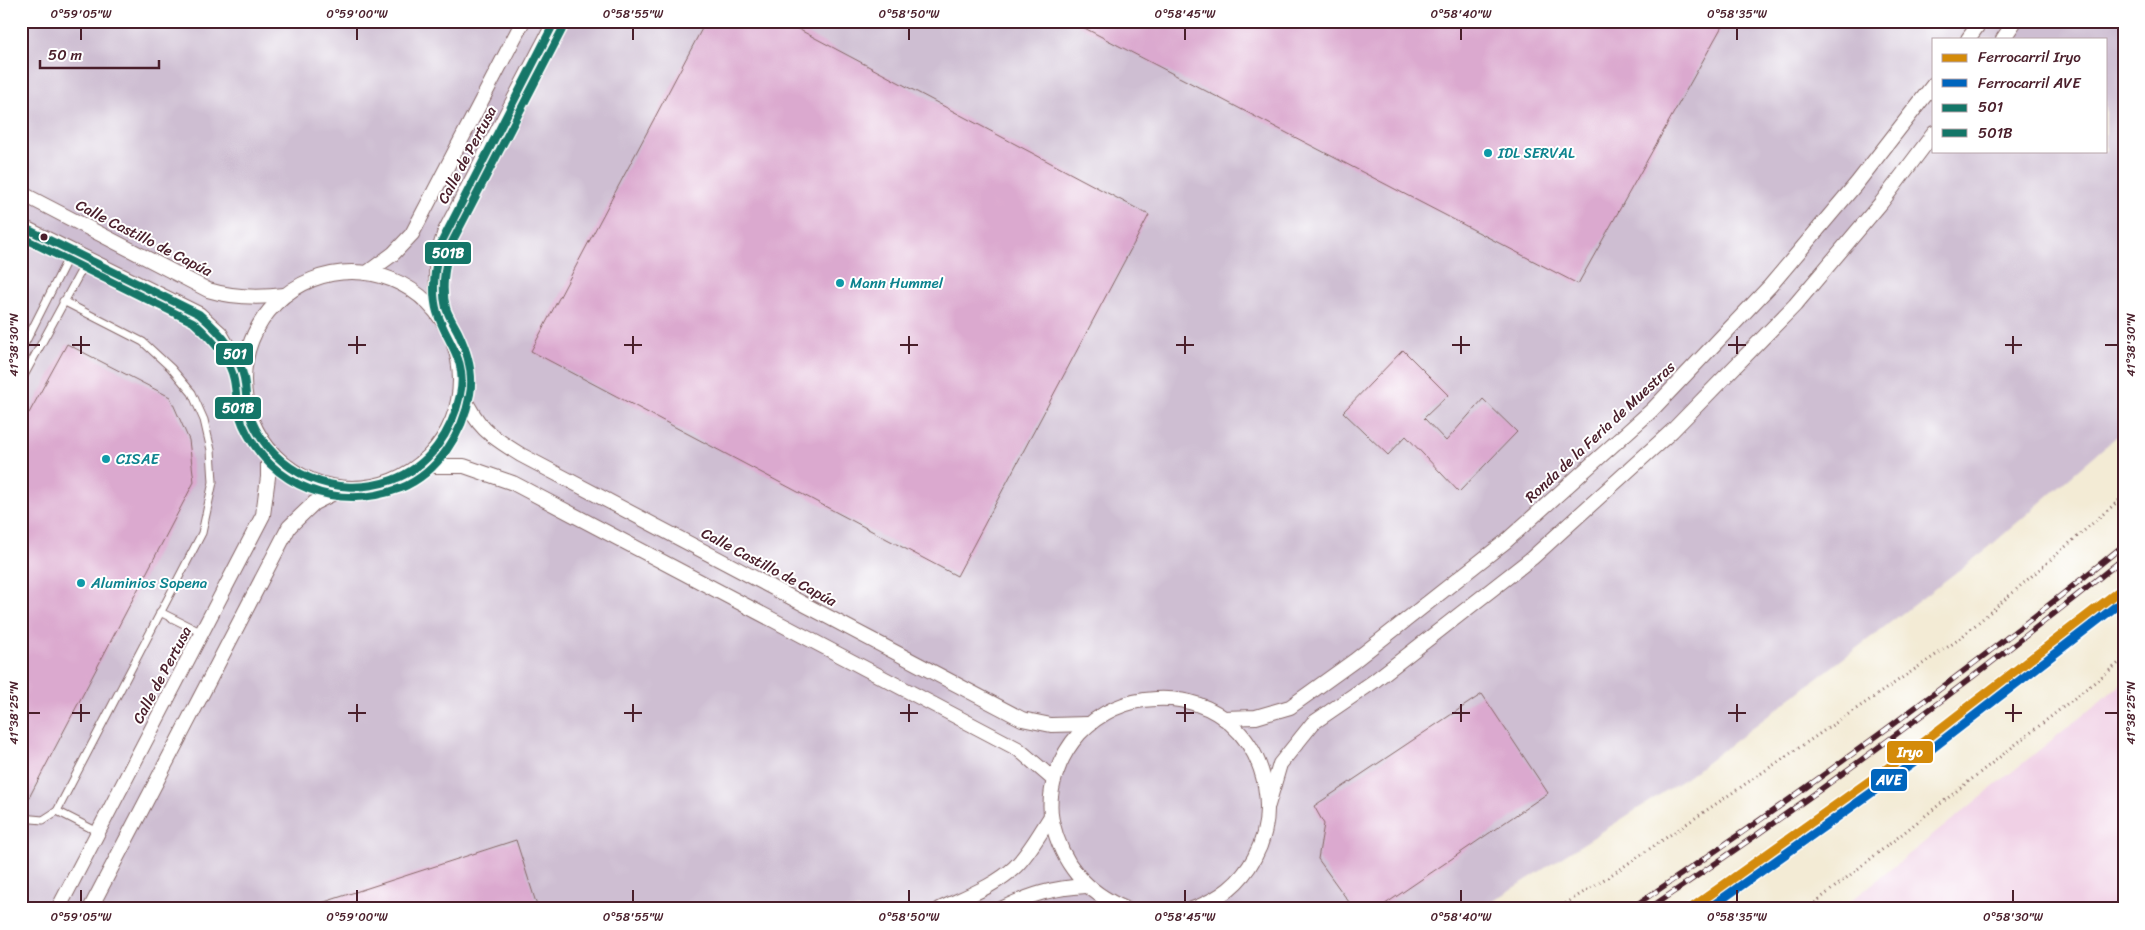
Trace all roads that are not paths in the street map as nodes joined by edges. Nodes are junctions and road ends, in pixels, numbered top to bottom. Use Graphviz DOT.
graph roads {
  1 [pos="555,21"];
  2 [pos="1981,21"];
  3 [pos="2015,21"];
  4 [pos="521,24"];
  5 [pos="1969,38"];
  6 [pos="2004,38"];
  7 [pos="1932,87"];
  8 [pos="1932,136"];
  9 [pos="21,192"];
  10 [pos="21,226"];
  11 [pos="71,252"];
  12 [pos="87,260"];
  13 [pos="367,273"];
  14 [pos="285,295"];
  15 [pos="63,301"];
  16 [pos="437,312"];
  17 [pos="21,351"];
  18 [pos="244,375"];
  19 [pos="21,381"];
  20 [pos="461,392"];
  21 [pos="268,449"];
  22 [pos="418,466"];
  23 [pos="344,488"];
  24 [pos="160,612"];
  25 [pos="202,633"];
  26 [pos="1223,718"];
  27 [pos="1088,724"];
  28 [pos="1054,780"];
  29 [pos="1268,805"];
  30 [pos="57,811"];
  31 [pos="1051,816"];
  32 [pos="21,818"];
  33 [pos="98,832"];
  34 [pos="1086,886"];
  35 [pos="1210,906"];
  36 [pos="58,909"];
  37 [pos="90,909"];
  38 [pos="940,909"];
  39 [pos="1001,909"];
  40 [pos="1126,909"];
  41 [pos="1192,909"];
  1 -- 16 [label="street, Calle de Pertusa"];
  2 -- 5 [label="street"];
  3 -- 6 [label="street"];
  4 -- 13 [label="street, Calle de Pertusa"];
  7 -- 26 [label="street, Ronda de la Feria de Muestras"];
  8 -- 29 [label="street"];
  9 -- 14 [label="street, Calle Castillo de Capúa"];
  10 -- 11 [label="street"];
  11 -- 12 [label="street"];
  11 -- 17 [label="lane"];
  12 -- 15 [label="lane"];
  12 -- 18 [label="street"];
  13 -- 14 [label="street"];
  13 -- 16 [label="street"];
  14 -- 18 [label="street"];
  15 -- 19 [label="lane"];
  15 -- 24 [label="lane"];
  16 -- 20 [label="street"];
  18 -- 21 [label="street"];
  20 -- 22 [label="street"];
  20 -- 27 [label="street, Calle Castillo de Capúa"];
  21 -- 23 [label="street"];
  21 -- 25 [label="street, Calle de Pertusa"];
  22 -- 23 [label="street"];
  22 -- 28 [label="street"];
  23 -- 37 [label="street"];
  24 -- 25 [label="lane"];
  24 -- 30 [label="lane"];
  25 -- 33 [label="street, Calle de Pertusa"];
  26 -- 27 [label="street"];
  26 -- 29 [label="street"];
  27 -- 28 [label="street"];
  28 -- 31 [label="street"];
  29 -- 35 [label="street"];
  30 -- 32 [label="lane"];
  30 -- 33 [label="lane"];
  31 -- 34 [label="street"];
  31 -- 38 [label="street"];
  33 -- 36 [label="street, Calle de Pertusa"];
  34 -- 39 [label="street"];
  34 -- 40 [label="street"];
  35 -- 41 [label="street"];
}
